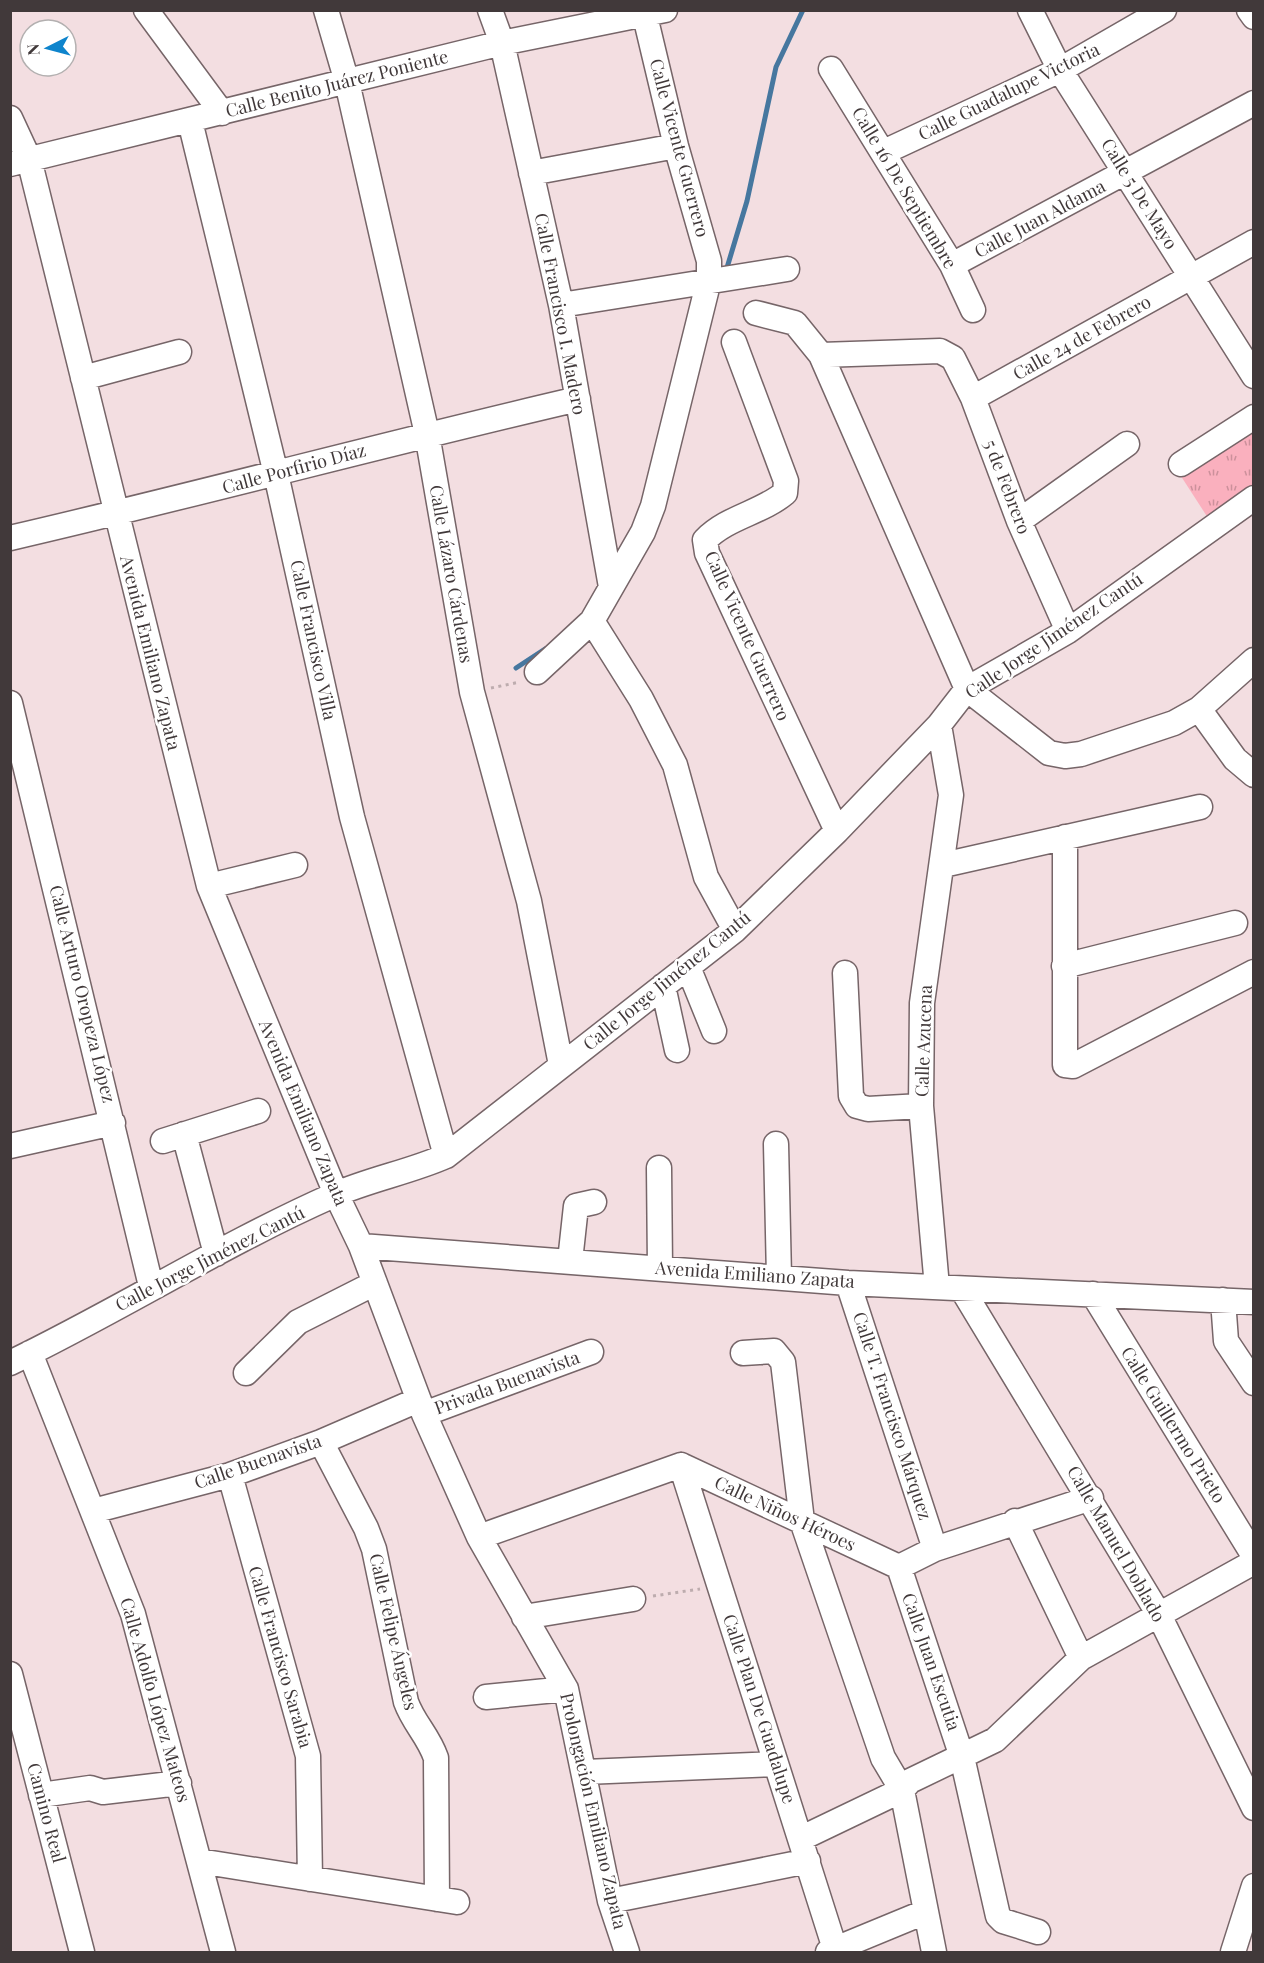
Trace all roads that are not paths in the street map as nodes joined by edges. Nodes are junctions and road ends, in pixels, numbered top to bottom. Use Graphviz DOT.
graph roads {
  1 [pos="146,10"];
  2 [pos="326,10"];
  3 [pos="490,10"];
  4 [pos="1030,10"];
  5 [pos="1164,10"];
  6 [pos="1249,10"];
  7 [pos="655,13"];
  8 [pos="1254,17"];
  9 [pos="502,43"];
  10 [pos="831,69"];
  11 [pos="1060,70"];
  12 [pos="348,82"];
  13 [pos="1254,103"];
  14 [pos="222,112"];
  15 [pos="10,118"];
  16 [pos="190,121"];
  17 [pos="676,146"];
  18 [pos="884,152"];
  19 [pos="20,161"];
  20 [pos="531,173"];
  21 [pos="1127,173"];
  22 [pos="1254,242"];
  23 [pos="952,265"];
  24 [pos="787,269"];
  25 [pos="1190,277"];
  26 [pos="709,280"];
  27 [pos="561,305"];
  28 [pos="973,310"];
  29 [pos="756,313"];
  30 [pos="734,342"];
  31 [pos="179,352"];
  32 [pos="821,355"];
  33 [pos="1254,375"];
  34 [pos="83,378"];
  35 [pos="973,398"];
  36 [pos="578,399"];
  37 [pos="1254,417"];
  38 [pos="427,434"];
  39 [pos="1127,444"];
  40 [pos="1181,464"];
  41 [pos="276,474"];
  42 [pos="1254,498"];
  43 [pos="116,513"];
  44 [pos="1018,521"];
  45 [pos="10,538"];
  46 [pos="611,587"];
  47 [pos="594,623"];
  48 [pos="1068,631"];
  49 [pos="1254,660"];
  50 [pos="537,672"];
  51 [pos="967,689"];
  52 [pos="1199,709"];
  53 [pos="12,717"];
  54 [pos="939,725"];
  55 [pos="1254,775"];
  56 [pos="1200,807"];
  57 [pos="837,831"];
  58 [pos="1065,837"];
  59 [pos="295,865"];
  60 [pos="943,865"];
  61 [pos="209,886"];
  62 [pos="1235,923"];
  63 [pos="735,930"];
  64 [pos="1064,966"];
  65 [pos="688,967"];
  66 [pos="1254,972"];
  67 [pos="845,973"];
  68 [pos="663,986"];
  69 [pos="714,1031"];
  70 [pos="677,1050"];
  71 [pos="561,1065"];
  72 [pos="921,1106"];
  73 [pos="258,1112"];
  74 [pos="114,1123"];
  75 [pos="776,1144"];
  76 [pos="10,1146"];
  77 [pos="446,1156"];
  78 [pos="659,1168"];
  79 [pos="336,1194"];
  80 [pos="594,1202"];
  81 [pos="361,1246"];
  82 [pos="216,1254"];
  83 [pos="570,1261"];
  84 [pos="660,1268"];
  85 [pos="779,1277"];
  86 [pos="375,1283"];
  87 [pos="848,1283"];
  88 [pos="152,1286"];
  89 [pos="937,1287"];
  90 [pos="962,1289"];
  91 [pos="1093,1294"];
  92 [pos="1222,1300"];
  93 [pos="1254,1302"];
  94 [pos="591,1352"];
  95 [pos="743,1353"];
  96 [pos="20,1358"];
  97 [pos="246,1373"];
  98 [pos="1254,1383"];
  99 [pos="421,1407"];
  100 [pos="321,1442"];
  101 [pos="681,1465"];
  102 [pos="230,1474"];
  103 [pos="1091,1498"];
  104 [pos="93,1511"];
  105 [pos="802,1521"];
  106 [pos="1015,1521"];
  107 [pos="479,1537"];
  108 [pos="935,1549"];
  109 [pos="1254,1556"];
  110 [pos="1254,1562"];
  111 [pos="899,1567"];
  112 [pos="633,1599"];
  113 [pos="1158,1614"];
  114 [pos="524,1617"];
  115 [pos="1081,1658"];
  116 [pos="10,1674"];
  117 [pos="566,1689"];
  118 [pos="486,1697"];
  119 [pos="962,1757"];
  120 [pos="775,1764"];
  121 [pos="585,1772"];
  122 [pos="179,1784"];
  123 [pos="902,1790"];
  124 [pos="41,1795"];
  125 [pos="1254,1808"];
  126 [pos="802,1838"];
  127 [pos="199,1861"];
  128 [pos="808,1861"];
  129 [pos="310,1878"];
  130 [pos="1254,1886"];
  131 [pos="610,1902"];
  132 [pos="925,1912"];
  133 [pos="1038,1932"];
  134 [pos="833,1951"];
  135 [pos="82,1953"];
  136 [pos="223,1953"];
  137 [pos="627,1953"];
  138 [pos="934,1953"];
  139 [pos="1233,1953"];
  1 -- 14 [label="street"];
  2 -- 12 [label="street, Calle Lázaro Cárdenas"];
  3 -- 9 [label="street"];
  4 -- 11 [label="street, Calle 5 De Mayo"];
  5 -- 11 [label="street, Calle Guadalupe Victoria"];
  6 -- 8 [label="street"];
  7 -- 9 [label="street, Calle Benito Juárez Poniente"];
  7 -- 17 [label="street, Calle Vicente Guerrero"];
  9 -- 12 [label="street, Calle Benito Juárez Poniente"];
  9 -- 20 [label="street, Calle Francisco I. Madero"];
  10 -- 18 [label="street, Calle 16 De Septiembre"];
  11 -- 18 [label="street, Calle Guadalupe Victoria"];
  11 -- 21 [label="street, Calle 5 De Mayo"];
  12 -- 14 [label="street, Calle Benito Juárez Poniente"];
  12 -- 38 [label="street, Calle Lázaro Cárdenas"];
  13 -- 21 [label="street, Calle Juan Aldama"];
  14 -- 16 [label="street, Calle Benito Juárez Poniente"];
  15 -- 19 [label="street, Avenida Emiliano Zapata"];
  16 -- 19 [label="street, Calle Benito Juárez Poniente"];
  16 -- 41 [label="street, Calle Francisco Villa"];
  17 -- 20 [label="street"];
  17 -- 26 [label="street, Calle Vicente Guerrero"];
  18 -- 23 [label="street, Calle 16 De Septiembre"];
  19 -- 34 [label="street, Avenida Emiliano Zapata"];
  20 -- 27 [label="street, Calle Francisco I. Madero"];
  21 -- 23 [label="street, Calle Juan Aldama"];
  21 -- 25 [label="street, Calle 5 De Mayo"];
  22 -- 25 [label="street, Calle 24 de Febrero"];
  23 -- 28 [label="street, Calle 16 De Septiembre"];
  24 -- 26 [label="street"];
  25 -- 33 [label="street, Calle 5 De Mayo"];
  25 -- 35 [label="street, Calle 24 de Febrero"];
  26 -- 27 [label="street"];
  26 -- 46 [label="street, Calle Vicente Guerrero"];
  27 -- 36 [label="street, Calle Francisco I. Madero"];
  29 -- 32 [label="street"];
  30 -- 57 [label="street, Calle Vicente Guerrero"];
  31 -- 34 [label="street"];
  32 -- 35 [label="street, 5 de Febrero"];
  32 -- 51 [label="street"];
  34 -- 43 [label="street, Avenida Emiliano Zapata"];
  35 -- 44 [label="street, 5 de Febrero"];
  36 -- 38 [label="street, Calle Porfirio Díaz"];
  36 -- 46 [label="street, Calle Francisco I. Madero"];
  37 -- 40 [label="street"];
  38 -- 41 [label="street, Calle Porfirio Díaz"];
  38 -- 71 [label="street, Calle Lázaro Cárdenas"];
  39 -- 44 [label="street"];
  41 -- 43 [label="street, Calle Porfirio Díaz"];
  41 -- 77 [label="street, Calle Francisco Villa"];
  42 -- 48 [label="street, Calle Jorge Jiménez Cantú"];
  43 -- 45 [label="street, Calle Porfirio Díaz"];
  43 -- 61 [label="street, Avenida Emiliano Zapata"];
  44 -- 48 [label="street, 5 de Febrero"];
  46 -- 47 [label="street, Calle Vicente Guerrero"];
  47 -- 50 [label="street, Calle Vicente Guerrero"];
  47 -- 63 [label="street"];
  48 -- 51 [label="street, Calle Jorge Jiménez Cantú"];
  49 -- 52 [label="street"];
  51 -- 52 [label="street"];
  51 -- 54 [label="street, Calle Jorge Jiménez Cantú"];
  52 -- 55 [label="street"];
  53 -- 74 [label="street, Calle Arturo Oropeza López"];
  54 -- 57 [label="street, Calle Jorge Jiménez Cantú"];
  54 -- 60 [label="street, Calle Azucena"];
  56 -- 58 [label="street"];
  57 -- 63 [label="street, Calle Jorge Jiménez Cantú"];
  58 -- 60 [label="street"];
  58 -- 64 [label="street"];
  59 -- 61 [label="street"];
  60 -- 72 [label="street, Calle Azucena"];
  61 -- 79 [label="street, Avenida Emiliano Zapata"];
  62 -- 64 [label="street"];
  63 -- 65 [label="street, Calle Jorge Jiménez Cantú"];
  64 -- 66 [label="street"];
  65 -- 68 [label="street, Calle Jorge Jiménez Cantú"];
  65 -- 69 [label="street"];
  67 -- 72 [label="street"];
  68 -- 70 [label="street"];
  68 -- 71 [label="street, Calle Jorge Jiménez Cantú"];
  71 -- 77 [label="street, Calle Jorge Jiménez Cantú"];
  72 -- 89 [label="street, Calle Azucena"];
  73 -- 82 [label="street"];
  74 -- 76 [label="street"];
  74 -- 88 [label="street, Calle Arturo Oropeza López"];
  75 -- 85 [label="street"];
  77 -- 79 [label="street, Calle Jorge Jiménez Cantú"];
  78 -- 84 [label="street"];
  79 -- 81 [label="street, Avenida Emiliano Zapata"];
  79 -- 82 [label="street, Calle Jorge Jiménez Cantú"];
  80 -- 83 [label="street"];
  81 -- 83 [label="street, Avenida Emiliano Zapata"];
  81 -- 86 [label="street, Prolongación Emiliano Zapata"];
  82 -- 88 [label="street, Calle Jorge Jiménez Cantú"];
  83 -- 84 [label="street, Avenida Emiliano Zapata"];
  84 -- 85 [label="street, Avenida Emiliano Zapata"];
  85 -- 87 [label="street, Avenida Emiliano Zapata"];
  86 -- 97 [label="street"];
  86 -- 99 [label="street, Prolongación Emiliano Zapata"];
  87 -- 89 [label="street, Avenida Emiliano Zapata"];
  87 -- 108 [label="street, Calle T. Francisco Márquez"];
  88 -- 96 [label="street, Calle Jorge Jiménez Cantú"];
  89 -- 90 [label="street, Avenida Emiliano Zapata"];
  90 -- 91 [label="street, Avenida Emiliano Zapata"];
  90 -- 103 [label="street, Calle Manuel Doblado"];
  91 -- 92 [label="street, Avenida Emiliano Zapata"];
  91 -- 109 [label="street, Calle Guillermo Prieto"];
  92 -- 93 [label="street, Avenida Emiliano Zapata"];
  92 -- 98 [label="street"];
  94 -- 99 [label="street, Privada Buenavista"];
  95 -- 105 [label="street"];
  96 -- 104 [label="street, Calle Adolfo López Mateos"];
  99 -- 100 [label="street, Calle Buenavista"];
  99 -- 107 [label="street, Prolongación Emiliano Zapata"];
  100 -- 102 [label="street, Calle Buenavista"];
  100 -- 129 [label="street, Calle Felipe Ángeles"];
  101 -- 105 [label="street, Calle Niños Héroes"];
  101 -- 107 [label="street"];
  101 -- 120 [label="street, Calle Plan De Guadalupe"];
  102 -- 104 [label="street, Calle Buenavista"];
  102 -- 129 [label="street, Calle Francisco Sarabia"];
  103 -- 106 [label="street"];
  103 -- 113 [label="street, Calle Manuel Doblado"];
  104 -- 122 [label="street, Calle Adolfo López Mateos"];
  105 -- 111 [label="street, Calle Niños Héroes"];
  105 -- 123 [label="street"];
  106 -- 108 [label="street"];
  106 -- 115 [label="street"];
  107 -- 114 [label="street, Prolongación Emiliano Zapata"];
  108 -- 111 [label="street"];
  110 -- 113 [label="street"];
  111 -- 119 [label="street, Calle Juan Escutia"];
  112 -- 114 [label="street"];
  113 -- 115 [label="street"];
  113 -- 125 [label="street, Calle Manuel Doblado"];
  114 -- 117 [label="street, Prolongación Emiliano Zapata"];
  115 -- 119 [label="street"];
  116 -- 124 [label="street, Camino Real"];
  117 -- 118 [label="street"];
  117 -- 121 [label="street, Prolongación Emiliano Zapata"];
  119 -- 123 [label="street"];
  119 -- 133 [label="street, Calle Juan Escutia"];
  120 -- 121 [label="street"];
  120 -- 126 [label="street, Calle Plan De Guadalupe"];
  121 -- 131 [label="street, Prolongación Emiliano Zapata"];
  122 -- 124 [label="street"];
  122 -- 127 [label="street, Calle Adolfo López Mateos"];
  123 -- 126 [label="street"];
  123 -- 132 [label="street"];
  124 -- 135 [label="street, Camino Real"];
  126 -- 128 [label="street, Calle Plan De Guadalupe"];
  127 -- 129 [label="street, Calle Felipe Ángeles"];
  127 -- 136 [label="street, Calle Adolfo López Mateos"];
  128 -- 131 [label="street"];
  128 -- 134 [label="street, Calle Plan De Guadalupe"];
  130 -- 139 [label="street"];
  131 -- 137 [label="street, Prolongación Emiliano Zapata"];
  132 -- 134 [label="street"];
  132 -- 138 [label="street"];
}
